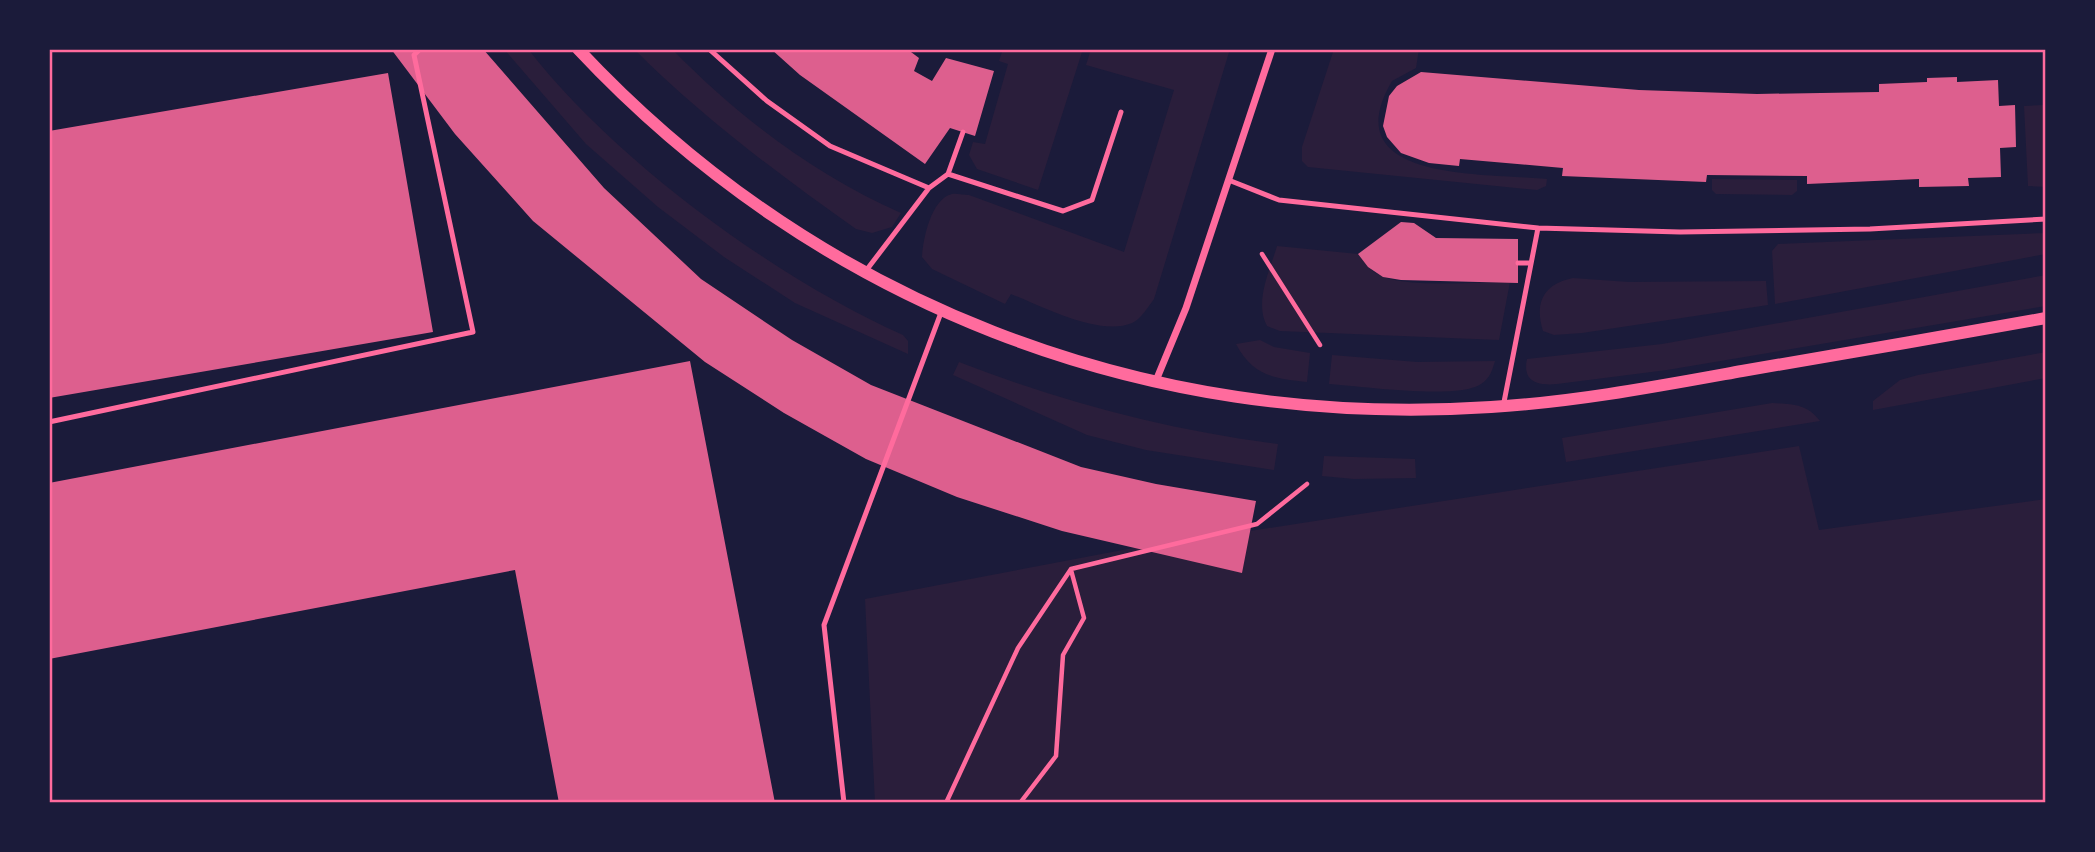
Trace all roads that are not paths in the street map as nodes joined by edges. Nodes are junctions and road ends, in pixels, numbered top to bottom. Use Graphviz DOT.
graph roads {
  1 [pos="420,49"];
  2 [pos="578,49"];
  3 [pos="709,49"];
  4 [pos="1272,49"];
  5 [pos="1121,112"];
  6 [pos="962,132"];
  7 [pos="948,174"];
  8 [pos="1231,181"];
  9 [pos="929,188"];
  10 [pos="2046,219"];
  11 [pos="1538,228"];
  12 [pos="1518,263"];
  13 [pos="1531,263"];
  14 [pos="865,272"];
  15 [pos="942,310"];
  16 [pos="2046,317"];
  17 [pos="1154,384"];
  18 [pos="1487,408"];
  19 [pos="49,422"];
  20 [pos="844,803"];
  1 -- 19 [label="lane"];
  2 -- 14 [label="street"];
  3 -- 9 [label="lane"];
  4 -- 8 [label="street"];
  5 -- 7 [label="lane"];
  6 -- 7 [label="lane"];
  7 -- 9 [label="lane"];
  8 -- 11 [label="lane"];
  8 -- 17 [label="street"];
  9 -- 14 [label="lane"];
  10 -- 11 [label="lane"];
  11 -- 13 [label="lane"];
  12 -- 13 [label="lane"];
  13 -- 18 [label="lane"];
  14 -- 15 [label="street"];
  15 -- 17 [label="street"];
  15 -- 20 [label="lane"];
  16 -- 18 [label="street"];
  17 -- 18 [label="street"];
}
